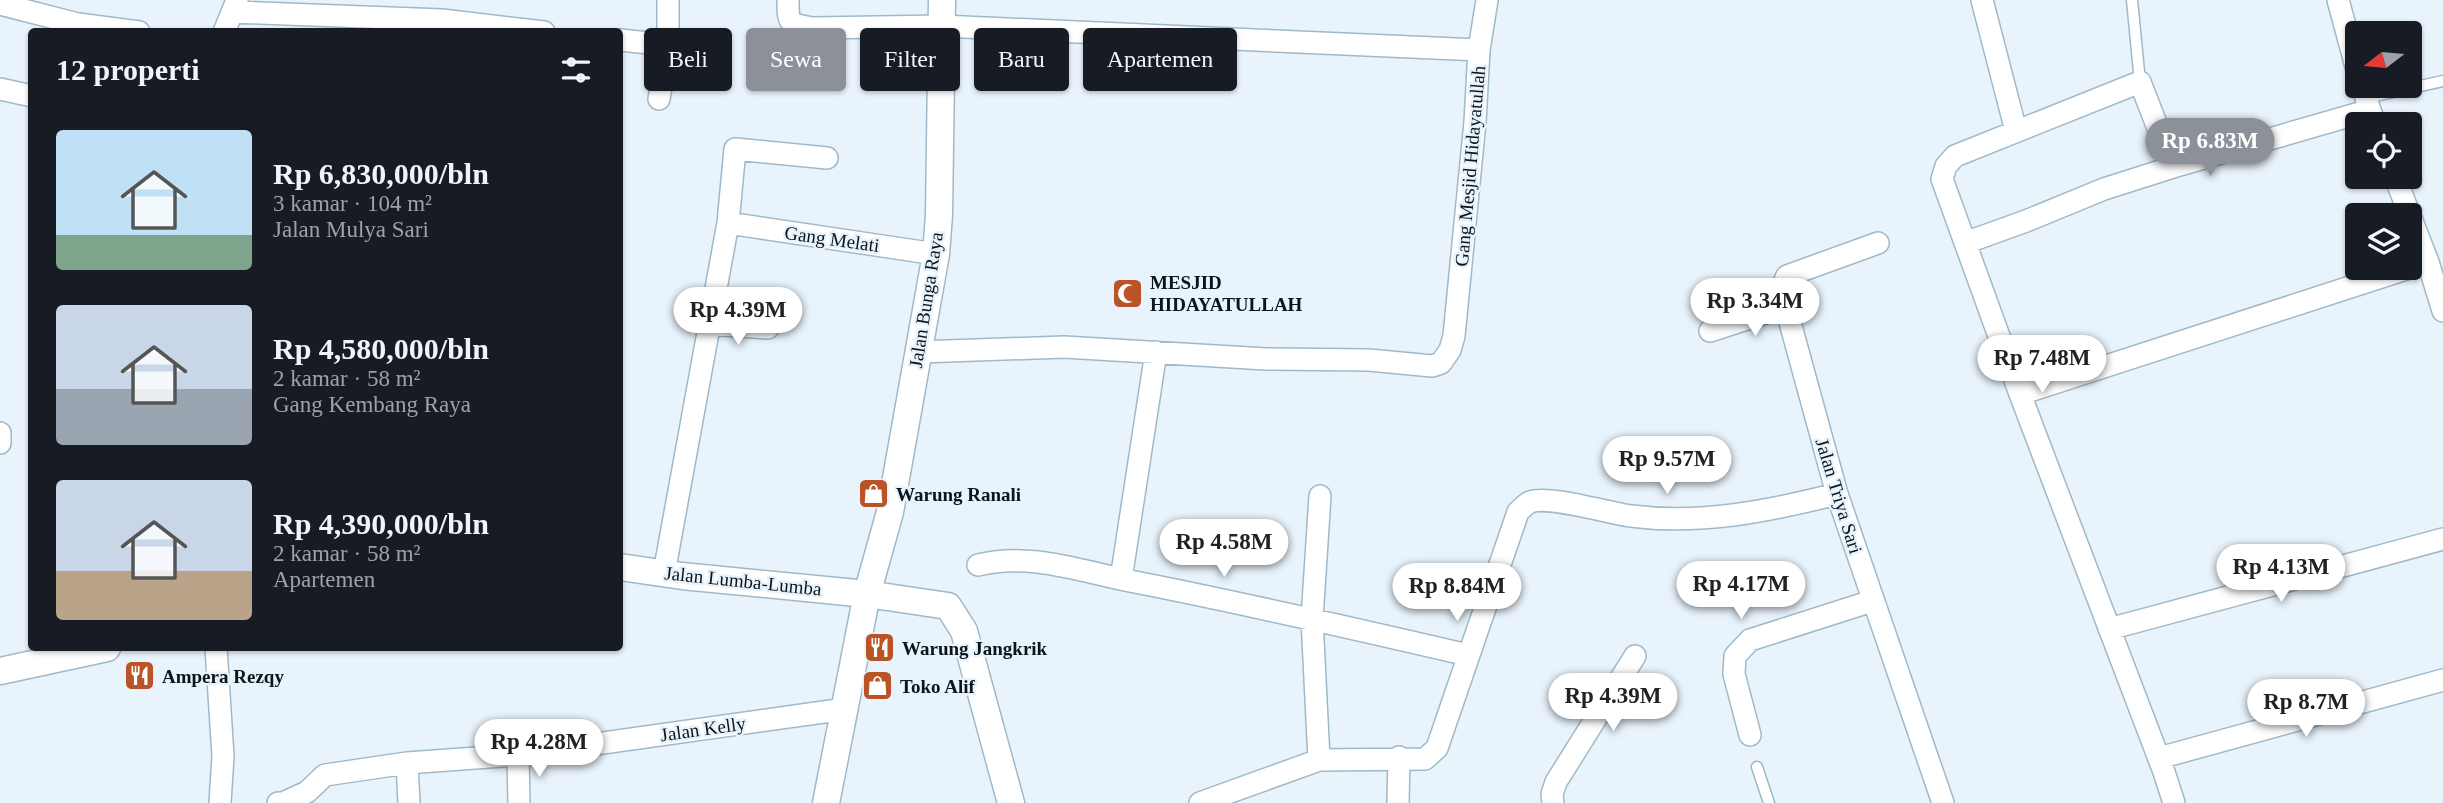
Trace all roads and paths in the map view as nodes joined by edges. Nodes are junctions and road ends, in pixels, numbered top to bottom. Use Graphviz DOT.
graph roads {
  1 [pos="668,0"];
  2 [pos="788,0"];
  3 [pos="1487,0"];
  4 [pos="1982,0"];
  5 [pos="2132,0"];
  6 [pos="2338,0"];
  7 [pos="0,4"];
  8 [pos="235,6"];
  9 [pos="942,13"];
  10 [pos="2345,26"];
  11 [pos="108,28"];
  12 [pos="226,28"];
  13 [pos="510,28"];
  14 [pos="668,28"];
  15 [pos="623,40"];
  16 [pos="644,42"];
  17 [pos="1479,50"];
  18 [pos="2443,81"];
  19 [pos="2140,82"];
  20 [pos="0,89"];
  21 [pos="660,91"];
  22 [pos="28,95"];
  23 [pos="659,99"];
  24 [pos="2368,105"];
  25 [pos="2016,131"];
  26 [pos="827,158"];
  27 [pos="2173,167"];
  28 [pos="728,223"];
  29 [pos="1878,243"];
  30 [pos="1965,243"];
  31 [pos="936,254"];
  32 [pos="2422,264"];
  33 [pos="2373,280"];
  34 [pos="1787,306"];
  35 [pos="2443,311"];
  36 [pos="710,324"];
  37 [pos="768,328"];
  38 [pos="1710,331"];
  39 [pos="919,352"];
  40 [pos="1156,352"];
  41 [pos="2020,394"];
  42 [pos="0,433"];
  43 [pos="0,443"];
  44 [pos="1837,494"];
  45 [pos="1320,496"];
  46 [pos="2443,539"];
  47 [pos="978,565"];
  48 [pos="623,567"];
  49 [pos="664,573"];
  50 [pos="1121,579"];
  51 [pos="867,594"];
  52 [pos="1872,601"];
  53 [pos="1311,619"];
  54 [pos="2109,629"];
  55 [pos="93,651"];
  56 [pos="216,651"];
  57 [pos="1468,654"];
  58 [pos="1635,656"];
  59 [pos="0,671"];
  60 [pos="2443,680"];
  61 [pos="845,709"];
  62 [pos="1750,735"];
  63 [pos="518,755"];
  64 [pos="1399,758"];
  65 [pos="2159,758"];
  66 [pos="1319,760"];
  67 [pos="407,763"];
  68 [pos="1757,767"];
  69 [pos="220,803"];
  70 [pos="278,803"];
  71 [pos="409,803"];
  72 [pos="519,803"];
  73 [pos="826,803"];
  74 [pos="1011,803"];
  75 [pos="1200,803"];
  76 [pos="1398,803"];
  77 [pos="1553,803"];
  78 [pos="1769,803"];
  79 [pos="1943,803"];
  80 [pos="2174,803"];
  1 -- 14 [label="street"];
  2 -- 9 [label="street, Gang Mesjid Hidayatullah"];
  3 -- 17 [label="street"];
  4 -- 25 [label="street"];
  5 -- 19 [label="lane"];
  6 -- 10 [label="street"];
  7 -- 11 [label="street"];
  8 -- 12 [label="street"];
  8 -- 13 [label="street"];
  9 -- 17 [label="street, Gang Mesjid Hidayatullah"];
  9 -- 31 [label="street, Jalan Bunga Raya"];
  15 -- 16 [label="street"];
  17 -- 40 [label="street, Gang Mesjid Hidayatullah"];
  18 -- 24 [label="lane"];
  19 -- 25 [label="street"];
  19 -- 27 [label="street"];
  20 -- 22 [label="street"];
  21 -- 23 [label="street"];
  24 -- 27 [label="street"];
  25 -- 30 [label="street"];
  26 -- 28 [label="street"];
  27 -- 30 [label="street"];
  28 -- 31 [label="street, Gang Melati"];
  28 -- 36 [label="street"];
  29 -- 34 [label="street, Jalan Triya Sari"];
  30 -- 41 [label="street"];
  31 -- 39 [label="street, Jalan Bunga Raya"];
  32 -- 35 [label="street"];
  33 -- 41 [label="street"];
  34 -- 38 [label="street"];
  34 -- 44 [label="street, Jalan Triya Sari"];
  36 -- 37 [label="street"];
  36 -- 49 [label="street"];
  39 -- 40 [label="street, Gang Mesjid Hidayatullah"];
  39 -- 51 [label="street, Jalan Bunga Raya"];
  40 -- 50 [label="street"];
  41 -- 54 [label="street"];
  42 -- 43 [label="street"];
  44 -- 52 [label="street, Jalan Triya Sari"];
  44 -- 57 [label="street"];
  45 -- 53 [label="street"];
  46 -- 54 [label="street"];
  47 -- 50 [label="street"];
  48 -- 49 [label="street, Jalan Lumba-Lumba"];
  49 -- 51 [label="street, Jalan Lumba-Lumba"];
  50 -- 53 [label="street"];
  51 -- 61 [label="street, Jalan Bunga Raya"];
  51 -- 74 [label="street, Jalan Lumba-Lumba"];
  52 -- 62 [label="street"];
  52 -- 79 [label="street, Jalan Triya Sari"];
  53 -- 57 [label="street"];
  53 -- 66 [label="street"];
  54 -- 65 [label="street"];
  55 -- 59 [label="street"];
  56 -- 69 [label="street"];
  57 -- 64 [label="street"];
  58 -- 77 [label="street"];
  60 -- 65 [label="street"];
  61 -- 63 [label="street, Jalan Kelly"];
  61 -- 73 [label="street, Jalan Bunga Raya"];
  63 -- 67 [label="street, Jalan Kelly"];
  63 -- 72 [label="street"];
  64 -- 66 [label="street"];
  64 -- 76 [label="street"];
  65 -- 80 [label="street"];
  66 -- 75 [label="street"];
  67 -- 70 [label="street, Jalan Kelly"];
  67 -- 71 [label="street"];
  68 -- 78 [label="lane"];
}
